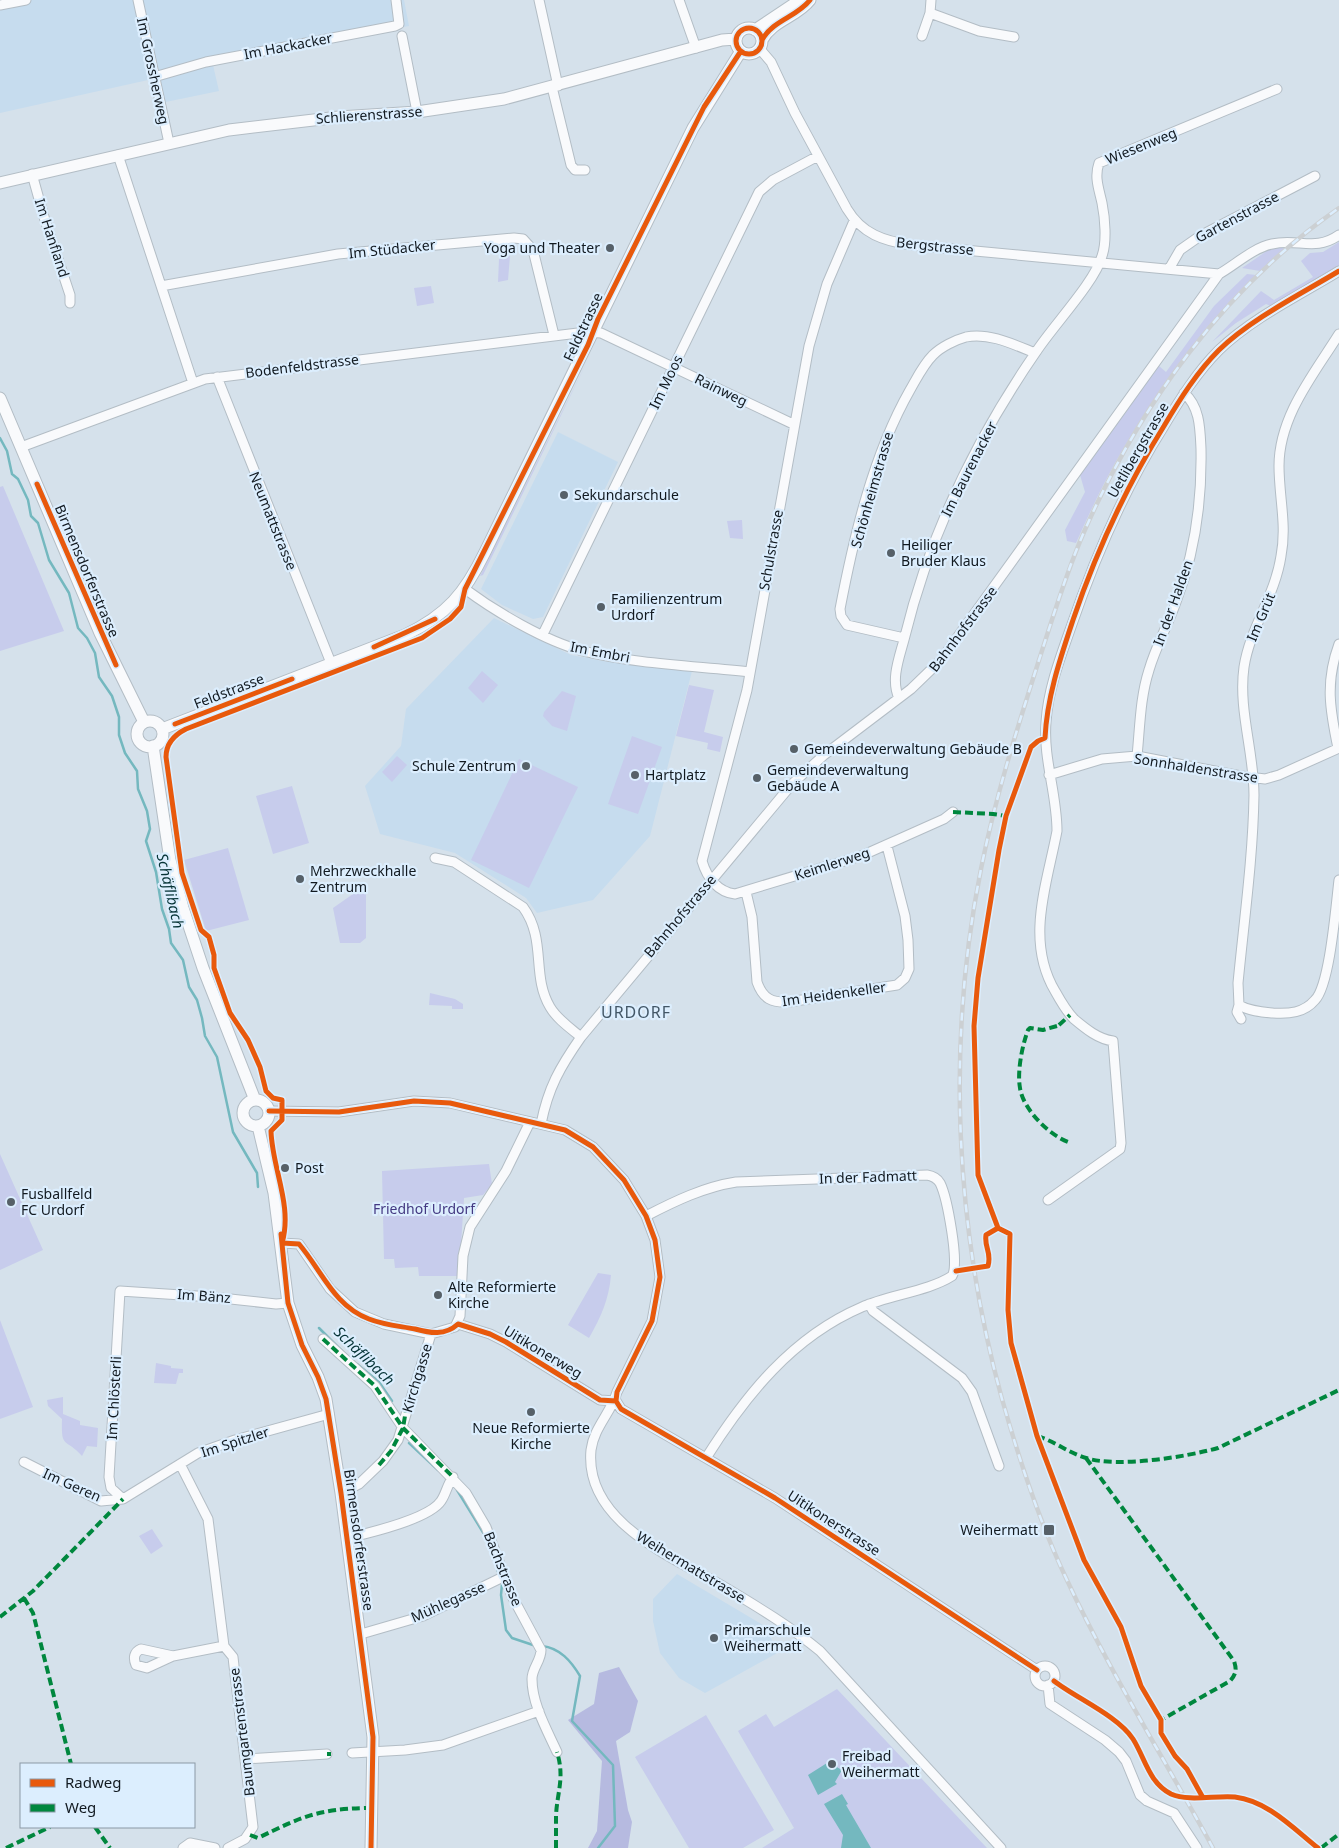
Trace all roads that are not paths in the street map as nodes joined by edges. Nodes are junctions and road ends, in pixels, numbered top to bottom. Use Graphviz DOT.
graph roads {
  1 [pos="26,0"];
  2 [pos="138,0"];
  3 [pos="396,0"];
  4 [pos="539,0"];
  5 [pos="679,0"];
  6 [pos="800,0"];
  7 [pos="810,0"];
  8 [pos="930,0"];
  9 [pos="0,5"];
  10 [pos="930,14"];
  11 [pos="755,30"];
  12 [pos="402,36"];
  13 [pos="922,36"];
  14 [pos="1014,37"];
  15 [pos="736,39"];
  16 [pos="760,44"];
  17 [pos="696,48"];
  18 [pos="741,51"];
  19 [pos="154,77"];
  20 [pos="555,87"];
  21 [pos="1277,89"];
  22 [pos="416,112"];
  23 [pos="169,143"];
  24 [pos="118,155"];
  25 [pos="818,156"];
  26 [pos="585,170"];
  27 [pos="32,174"];
  28 [pos="1315,176"];
  29 [pos="0,183"];
  30 [pos="854,220"];
  31 [pos="1339,235"];
  32 [pos="1099,263"];
  33 [pos="1169,269"];
  34 [pos="1339,271"];
  35 [pos="1218,274"];
  36 [pos="161,286"];
  37 [pos="70,303"];
  38 [pos="593,332"];
  39 [pos="1339,334"];
  40 [pos="554,335"];
  41 [pos="1036,352"];
  42 [pos="673,367"];
  43 [pos="217,377"];
  44 [pos="193,383"];
  45 [pos="1184,393"];
  46 [pos="0,398"];
  47 [pos="793,424"];
  48 [pos="21,447"];
  49 [pos="465,589"];
  50 [pos="542,634"];
  51 [pos="904,638"];
  52 [pos="1339,644"];
  53 [pos="331,663"];
  54 [pos="750,672"];
  55 [pos="899,698"];
  56 [pos="144,722"];
  57 [pos="162,729"];
  58 [pos="153,746"];
  59 [pos="1339,748"];
  60 [pos="1136,756"];
  61 [pos="1049,774"];
  62 [pos="1253,778"];
  63 [pos="953,812"];
  64 [pos="887,846"];
  65 [pos="435,858"];
  66 [pos="711,880"];
  67 [pos="1339,880"];
  68 [pos="746,892"];
  69 [pos="1240,1005"];
  70 [pos="1240,1019"];
  71 [pos="581,1037"];
  72 [pos="255,1100"];
  73 [pos="269,1111"];
  74 [pos="530,1122"];
  75 [pos="541,1124"];
  76 [pos="258,1126"];
  77 [pos="1048,1200"];
  78 [pos="646,1216"];
  79 [pos="282,1243"];
  80 [pos="120,1291"];
  81 [pos="288,1303"];
  82 [pos="869,1304"];
  83 [pos="458,1324"];
  84 [pos="431,1334"];
  85 [pos="323,1338"];
  86 [pos="616,1401"];
  87 [pos="329,1414"];
  88 [pos="404,1428"];
  89 [pos="706,1458"];
  90 [pos="24,1462"];
  91 [pos="180,1464"];
  92 [pos="999,1466"];
  93 [pos="451,1480"];
  94 [pos="341,1493"];
  95 [pos="123,1499"];
  96 [pos="348,1538"];
  97 [pos="501,1578"];
  98 [pos="361,1634"];
  99 [pos="224,1646"];
  100 [pos="173,1656"];
  101 [pos="1037,1670"];
  102 [pos="1048,1685"];
  103 [pos="539,1711"];
  104 [pos="373,1751"];
  105 [pos="557,1752"];
  106 [pos="352,1753"];
  107 [pos="327,1754"];
  108 [pos="245,1759"];
  109 [pos="183,1848"];
  110 [pos="215,1848"];
  111 [pos="228,1848"];
  112 [pos="371,1848"];
  113 [pos="1001,1848"];
  114 [pos="1197,1848"];
  1 -- 9 [label="street"];
  2 -- 19 [label="street, Im Grossherweg"];
  3 -- 19 [label="street, Im Hackacker"];
  4 -- 20 [label="street"];
  5 -- 17 [label="street"];
  6 -- 11 [label="main road"];
  7 -- 16 [label="main road"];
  8 -- 10 [label="street"];
  10 -- 13 [label="street"];
  10 -- 14 [label="street"];
  11 -- 15 [label="main road"];
  11 -- 16 [label="main road"];
  12 -- 22 [label="street"];
  15 -- 17 [label="main road, Schlierenstrasse"];
  15 -- 18 [label="main road"];
  16 -- 18 [label="main road"];
  16 -- 25 [label="street, Bergstrasse"];
  17 -- 20 [label="main road, Schlierenstrasse"];
  18 -- 38 [label="main road, Feldstrasse"];
  19 -- 23 [label="street, Im Grossherweg"];
  20 -- 22 [label="main road, Schlierenstrasse"];
  20 -- 26 [label="street"];
  21 -- 32 [label="street, Wiesenweg"];
  22 -- 23 [label="main road, Schlierenstrasse"];
  23 -- 24 [label="main road, Schlierenstrasse"];
  24 -- 27 [label="main road, Schlierenstrasse"];
  24 -- 36 [label="street"];
  25 -- 30 [label="street, Bergstrasse"];
  25 -- 42 [label="street, Im Moos"];
  27 -- 29 [label="main road, Schlierenstrasse"];
  27 -- 37 [label="street, Im Hanfland"];
  28 -- 33 [label="street, Gartenstrasse"];
  30 -- 32 [label="street, Bergstrasse"];
  30 -- 47 [label="street, Schulstrasse"];
  31 -- 35 [label="street, Bahnhofstrasse"];
  32 -- 33 [label="street, Bergstrasse"];
  32 -- 41 [label="street, Im Baurenacker"];
  33 -- 35 [label="street, Bergstrasse"];
  34 -- 45 [label="street, Uetlibergstrasse"];
  35 -- 55 [label="street, Bahnhofstrasse"];
  36 -- 40 [label="street, Im Stüdacker"];
  36 -- 44 [label="street"];
  38 -- 40 [label="street, Bodenfeldstrasse"];
  38 -- 42 [label="street, Rainweg"];
  38 -- 49 [label="main road, Feldstrasse"];
  39 -- 62 [label="street, Im Grüt"];
  40 -- 43 [label="street, Bodenfeldstrasse"];
  41 -- 51 [label="street, Im Baurenacker"];
  41 -- 51 [label="street, Schönheimstrasse"];
  42 -- 47 [label="street, Rainweg"];
  42 -- 50 [label="street, Im Moos"];
  43 -- 44 [label="street, Bodenfeldstrasse"];
  43 -- 53 [label="street, Neumattstrasse"];
  44 -- 48 [label="street, Bodenfeldstrasse"];
  45 -- 60 [label="street, In der Halden"];
  45 -- 61 [label="street, Uetlibergstrasse"];
  46 -- 48 [label="main road, Birmensdorferstrasse"];
  47 -- 54 [label="street, Schulstrasse"];
  48 -- 56 [label="main road, Birmensdorferstrasse"];
  49 -- 50 [label="street, Im Embri"];
  49 -- 53 [label="main road, Feldstrasse"];
  50 -- 54 [label="street, Im Embri"];
  51 -- 55 [label="street, Im Baurenacker"];
  52 -- 59 [label="street"];
  53 -- 57 [label="main road, Feldstrasse"];
  54 -- 66 [label="street, Schulstrasse"];
  55 -- 66 [label="street, Bahnhofstrasse"];
  56 -- 57 [label="main road"];
  56 -- 58 [label="main road"];
  57 -- 58 [label="main road"];
  58 -- 72 [label="main road"];
  59 -- 62 [label="street, Sonnhaldenstrasse"];
  60 -- 61 [label="street, Sonnhaldenstrasse"];
  60 -- 62 [label="street, Sonnhaldenstrasse"];
  61 -- 77 [label="street, Uetlibergstrasse"];
  62 -- 69 [label="street, Im Grüt"];
  63 -- 64 [label="street, Keimlerweg"];
  64 -- 68 [label="street, Keimlerweg"];
  64 -- 68 [label="street, Im Heidenkeller"];
  65 -- 71 [label="street"];
  66 -- 68 [label="street, Keimlerweg"];
  66 -- 71 [label="street, Bahnhofstrasse"];
  67 -- 69 [label="street"];
  69 -- 70 [label="street, Im Grüt"];
  71 -- 75 [label="street, Bahnhofstrasse"];
  72 -- 73 [label="main road"];
  72 -- 76 [label="main road, Birmensdorferstrasse"];
  73 -- 74 [label="street"];
  73 -- 76 [label="main road"];
  74 -- 75 [label="street, Weihermattstrasse"];
  74 -- 83 [label="street"];
  75 -- 78 [label="street, Weihermattstrasse"];
  76 -- 79 [label="main road, Birmensdorferstrasse"];
  78 -- 82 [label="street, In der Fadmatt"];
  78 -- 86 [label="street, Weihermattstrasse"];
  79 -- 81 [label="main road, Birmensdorferstrasse"];
  79 -- 84 [label="street"];
  80 -- 81 [label="street, Im Bänz"];
  80 -- 95 [label="street, Im Chlösterli"];
  81 -- 87 [label="main road, Birmensdorferstrasse"];
  82 -- 89 [label="street, In der Fadmatt"];
  82 -- 92 [label="street"];
  83 -- 84 [label="street, Kirchgasse"];
  83 -- 86 [label="street, Uitikonerweg"];
  84 -- 88 [label="street, Kirchgasse"];
  85 -- 88 [label="street, Bachstrasse"];
  86 -- 89 [label="street, Uitikonerstrasse"];
  86 -- 113 [label="street, Weihermattstrasse"];
  87 -- 91 [label="street, Im Spitzler"];
  87 -- 94 [label="main road, Birmensdorferstrasse"];
  88 -- 93 [label="street, Bachstrasse"];
  88 -- 94 [label="street, Kirchgasse"];
  89 -- 101 [label="street, Uitikonerstrasse"];
  90 -- 95 [label="street, Im Geren"];
  91 -- 95 [label="street, Im Spitzler"];
  91 -- 99 [label="street, Baumgartenstrasse"];
  93 -- 96 [label="street"];
  93 -- 97 [label="street, Bachstrasse"];
  94 -- 96 [label="main road, Birmensdorferstrasse"];
  96 -- 98 [label="main road, Birmensdorferstrasse"];
  97 -- 98 [label="street, Mühlegasse"];
  97 -- 103 [label="street, Bachstrasse"];
  98 -- 104 [label="main road, Birmensdorferstrasse"];
  99 -- 100 [label="street"];
  99 -- 108 [label="street, Baumgartenstrasse"];
  101 -- 102 [label="street, Uitikonerstrasse"];
  101 -- 102 [label="street, Uitikonerstrasse"];
  102 -- 114 [label="street"];
  103 -- 104 [label="street"];
  103 -- 105 [label="street, Bachstrasse"];
  104 -- 106 [label="street"];
  104 -- 112 [label="main road, Birmensdorferstrasse"];
  107 -- 108 [label="street"];
  108 -- 111 [label="street, Baumgartenstrasse"];
  109 -- 110 [label="street"];
}
